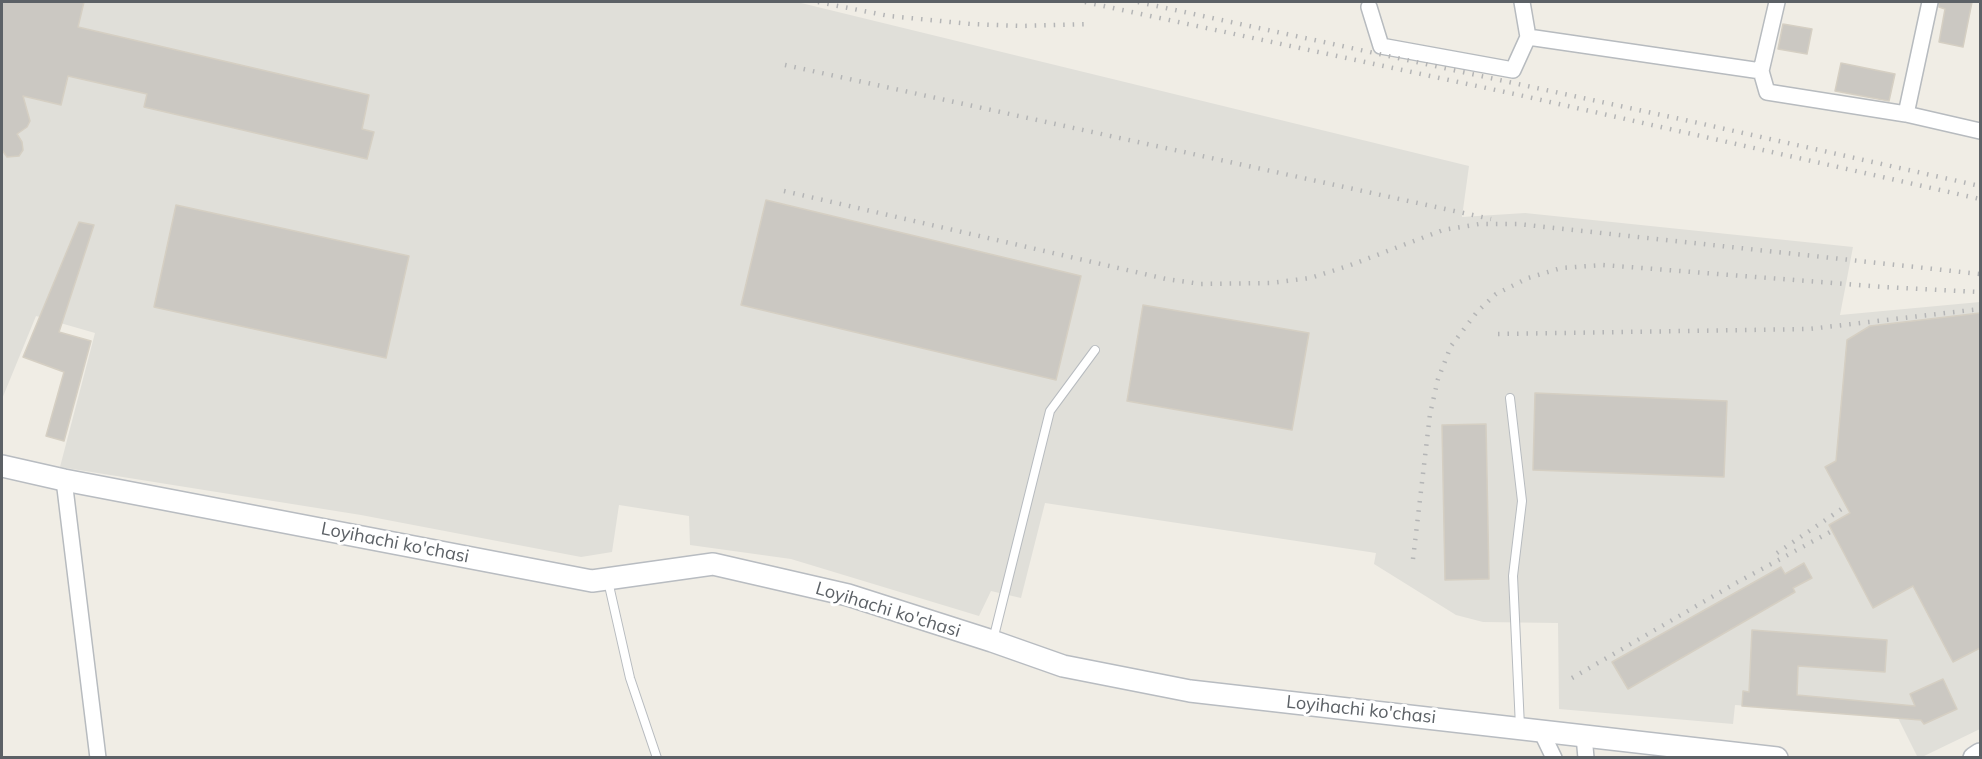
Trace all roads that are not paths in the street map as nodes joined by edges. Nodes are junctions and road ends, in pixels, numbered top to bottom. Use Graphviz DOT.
graph roads {
  1 [pos="1522,2"];
  2 [pos="1777,2"];
  3 [pos="1930,2"];
  4 [pos="1369,7"];
  5 [pos="1528,37"];
  6 [pos="1761,71"];
  7 [pos="1906,114"];
  8 [pos="1980,131"];
  9 [pos="1095,350"];
  10 [pos="1510,398"];
  11 [pos="2,466"];
  12 [pos="64,480"];
  13 [pos="608,579"];
  14 [pos="993,641"];
  15 [pos="1530,729"];
  16 [pos="1584,736"];
  17 [pos="98,758"];
  18 [pos="657,758"];
  19 [pos="1554,758"];
  20 [pos="1586,758"];
  21 [pos="1778,758"];
  1 -- 5 [label="street"];
  2 -- 6 [label="street"];
  3 -- 7 [label="street"];
  4 -- 5 [label="street"];
  5 -- 6 [label="street"];
  6 -- 7 [label="street"];
  7 -- 8 [label="street"];
  9 -- 14 [label="lane"];
  10 -- 15 [label="lane"];
  11 -- 12 [label="street, Loyihachi ko'chasi"];
  12 -- 13 [label="street, Loyihachi ko'chasi"];
  12 -- 17 [label="street"];
  13 -- 14 [label="street, Loyihachi ko'chasi"];
  13 -- 18 [label="lane"];
  14 -- 15 [label="street, Loyihachi ko'chasi"];
  15 -- 16 [label="street, Loyihachi ko'chasi"];
  15 -- 19 [label="street"];
  16 -- 20 [label="street"];
  16 -- 21 [label="street, Loyihachi ko'chasi"];
}
